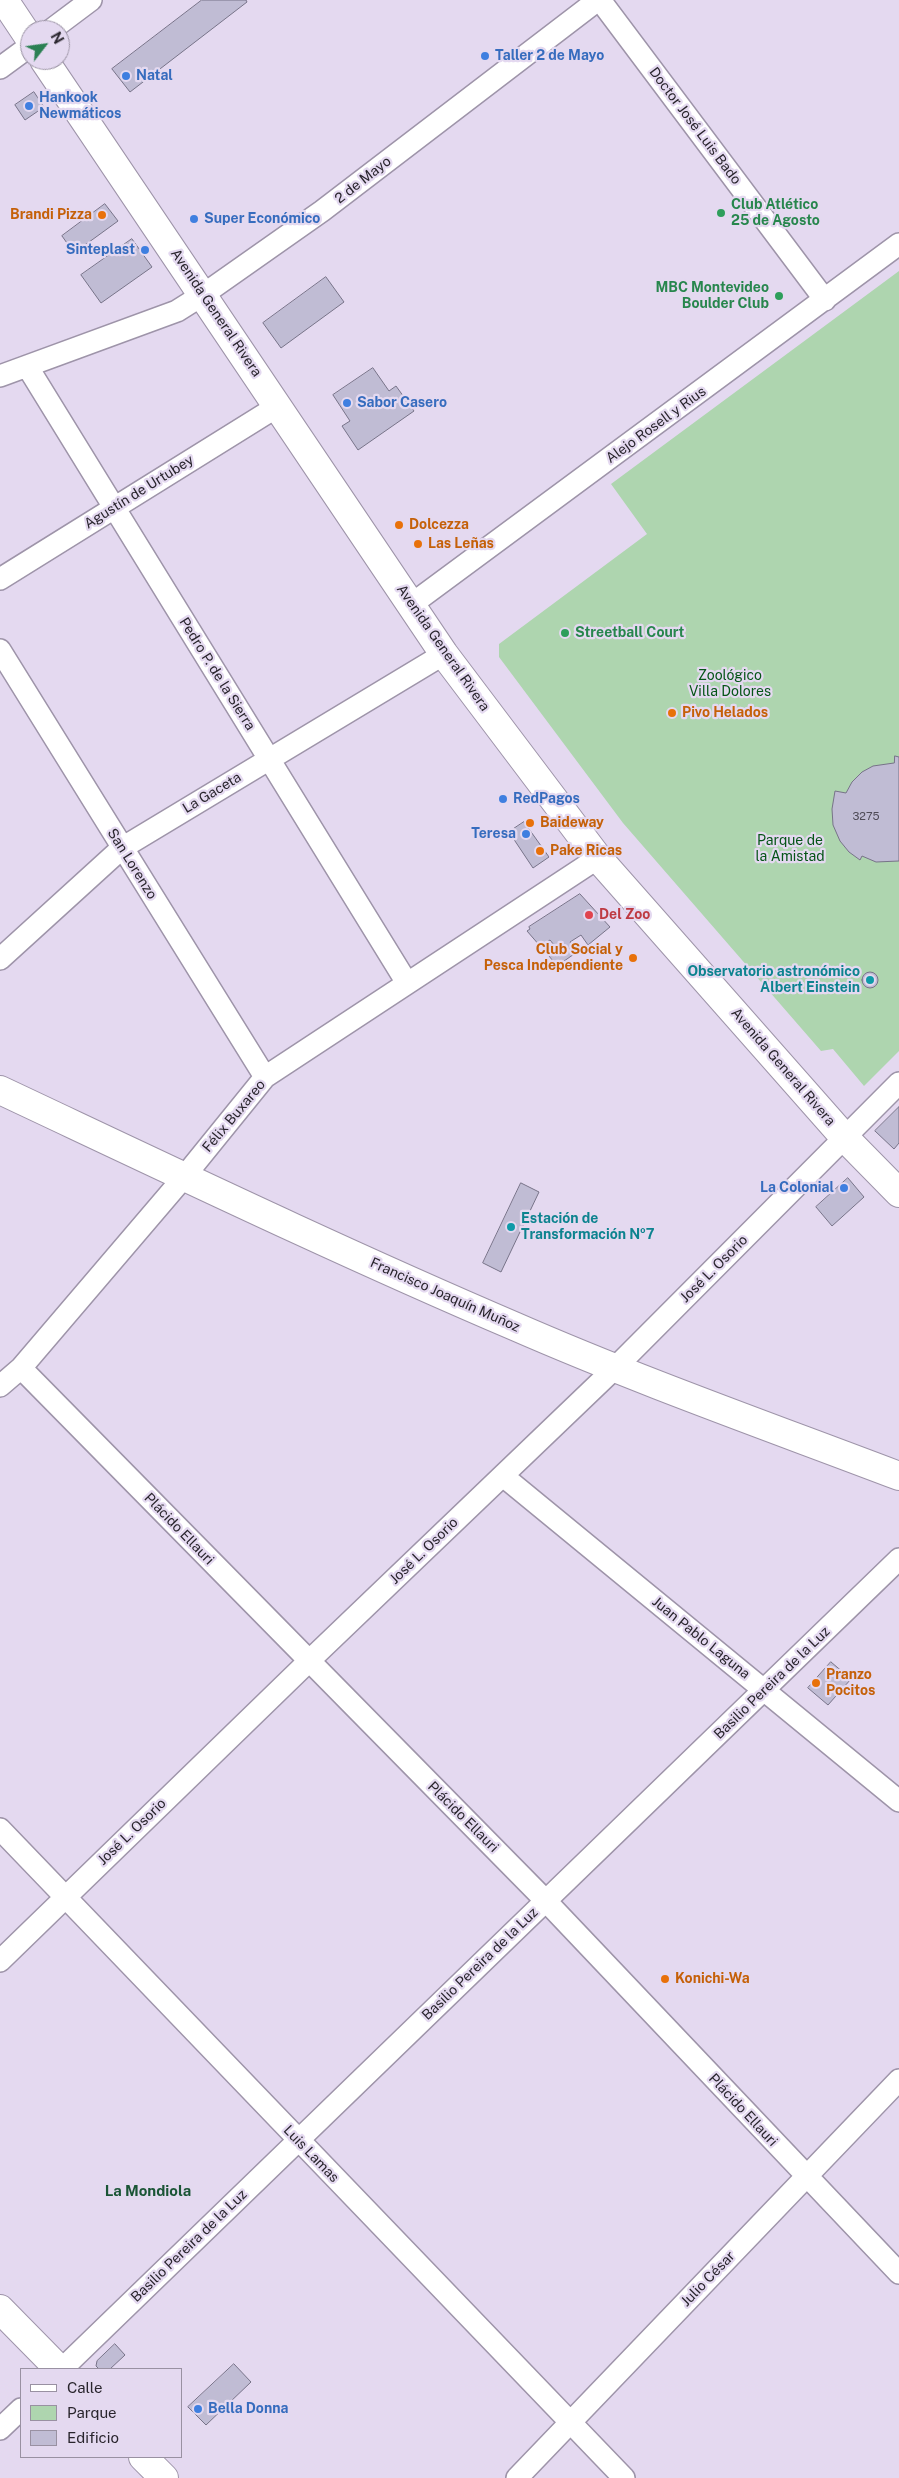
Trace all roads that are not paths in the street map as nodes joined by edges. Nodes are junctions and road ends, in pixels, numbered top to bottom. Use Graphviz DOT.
graph roads {
  1 [pos="4,0"];
  2 [pos="91,0"];
  3 [pos="599,0"];
  4 [pos="64,20"];
  5 [pos="20,24"];
  6 [pos="20,53"];
  7 [pos="0,68"];
  8 [pos="51,70"];
  9 [pos="899,244"];
  10 [pos="204,294"];
  11 [pos="825,300"];
  12 [pos="27,366"];
  13 [pos="0,376"];
  14 [pos="278,406"];
  15 [pos="114,507"];
  16 [pos="0,579"];
  17 [pos="412,604"];
  18 [pos="0,650"];
  19 [pos="444,654"];
  20 [pos="269,759"];
  21 [pos="122,848"];
  22 [pos="598,858"];
  23 [pos="0,959"];
  24 [pos="407,983"];
  25 [pos="265,1077"];
  26 [pos="899,1083"];
  27 [pos="0,1090"];
  28 [pos="845,1138"];
  29 [pos="184,1177"];
  30 [pos="899,1193"];
  31 [pos="21,1368"];
  32 [pos="615,1368"];
  33 [pos="0,1386"];
  34 [pos="503,1476"];
  35 [pos="899,1476"];
  36 [pos="899,1559"];
  37 [pos="309,1661"];
  38 [pos="765,1690"];
  39 [pos="899,1801"];
  40 [pos="0,1829"];
  41 [pos="66,1896"];
  42 [pos="545,1900"];
  43 [pos="0,1961"];
  44 [pos="899,2080"];
  45 [pos="298,2141"];
  46 [pos="806,2176"];
  47 [pos="899,2273"];
  48 [pos="0,2309"];
  49 [pos="59,2368"];
  50 [pos="61,2368"];
  51 [pos="20,2410"];
  52 [pos="570,2423"];
  53 [pos="0,2429"];
  54 [pos="144,2458"];
  55 [pos="164,2478"];
  56 [pos="517,2478"];
  57 [pos="624,2478"];
  1 -- 5 [label="main road"];
  2 -- 4 [label="street"];
  3 -- 10 [label="street, 2 de Mayo"];
  3 -- 11 [label="street, Doctor José Luis Bado"];
  6 -- 7 [label="street"];
  8 -- 10 [label="main road, Avenida General Rivera"];
  9 -- 11 [label="street, Alejo Rosell y Rius"];
  10 -- 12 [label="street, 2 de Mayo"];
  10 -- 14 [label="main road, Avenida General Rivera"];
  11 -- 17 [label="street, Alejo Rosell y Rius"];
  12 -- 13 [label="street, 2 de Mayo"];
  12 -- 15 [label="street, Pedro P. de la Sierra"];
  14 -- 15 [label="street, Agustín de Urtubey"];
  14 -- 17 [label="main road, Avenida General Rivera"];
  15 -- 16 [label="street, Agustín de Urtubey"];
  15 -- 20 [label="street, Pedro P. de la Sierra"];
  17 -- 19 [label="main road, Avenida General Rivera"];
  18 -- 21 [label="street, San Lorenzo"];
  19 -- 20 [label="street, La Gaceta"];
  19 -- 22 [label="main road, Avenida General Rivera"];
  20 -- 21 [label="street, La Gaceta"];
  20 -- 24 [label="street, Pedro P. de la Sierra"];
  21 -- 23 [label="street, La Gaceta"];
  21 -- 25 [label="street, San Lorenzo"];
  22 -- 24 [label="street, Félix Buxareo"];
  22 -- 28 [label="main road, Avenida General Rivera"];
  24 -- 25 [label="street, Félix Buxareo"];
  25 -- 29 [label="street, Félix Buxareo"];
  26 -- 28 [label="street, José L. Osorio"];
  27 -- 29 [label="main road, Francisco Joaquín Muñoz"];
  28 -- 30 [label="main road, Avenida General Rivera"];
  28 -- 32 [label="street, José L. Osorio"];
  29 -- 31 [label="street, Félix Buxareo"];
  29 -- 32 [label="main road, Francisco Joaquín Muñoz"];
  31 -- 33 [label="street, Félix Buxareo"];
  31 -- 37 [label="street, Plácido Ellauri"];
  32 -- 34 [label="street, José L. Osorio"];
  32 -- 35 [label="main road, Francisco Joaquín Muñoz"];
  34 -- 37 [label="street, José L. Osorio"];
  34 -- 38 [label="street, Juan Pablo Laguna"];
  36 -- 38 [label="street, Basilio Pereira de la Luz"];
  37 -- 41 [label="street, José L. Osorio"];
  37 -- 42 [label="street, Plácido Ellauri"];
  38 -- 39 [label="street, Juan Pablo Laguna"];
  38 -- 42 [label="street, Basilio Pereira de la Luz"];
  40 -- 41 [label="street, Luis Lamas"];
  41 -- 43 [label="street, José L. Osorio"];
  41 -- 45 [label="street, Luis Lamas"];
  42 -- 45 [label="street, Basilio Pereira de la Luz"];
  42 -- 46 [label="street, Plácido Ellauri"];
  44 -- 46 [label="street, Julio César"];
  45 -- 50 [label="street, Basilio Pereira de la Luz"];
  45 -- 52 [label="street, Luis Lamas"];
  46 -- 47 [label="street, Plácido Ellauri"];
  46 -- 52 [label="street, Julio César"];
  48 -- 49 [label="main road"];
  51 -- 53 [label="street"];
  52 -- 56 [label="street, Julio César"];
  52 -- 57 [label="street, Luis Lamas"];
  54 -- 55 [label="main road"];
}
